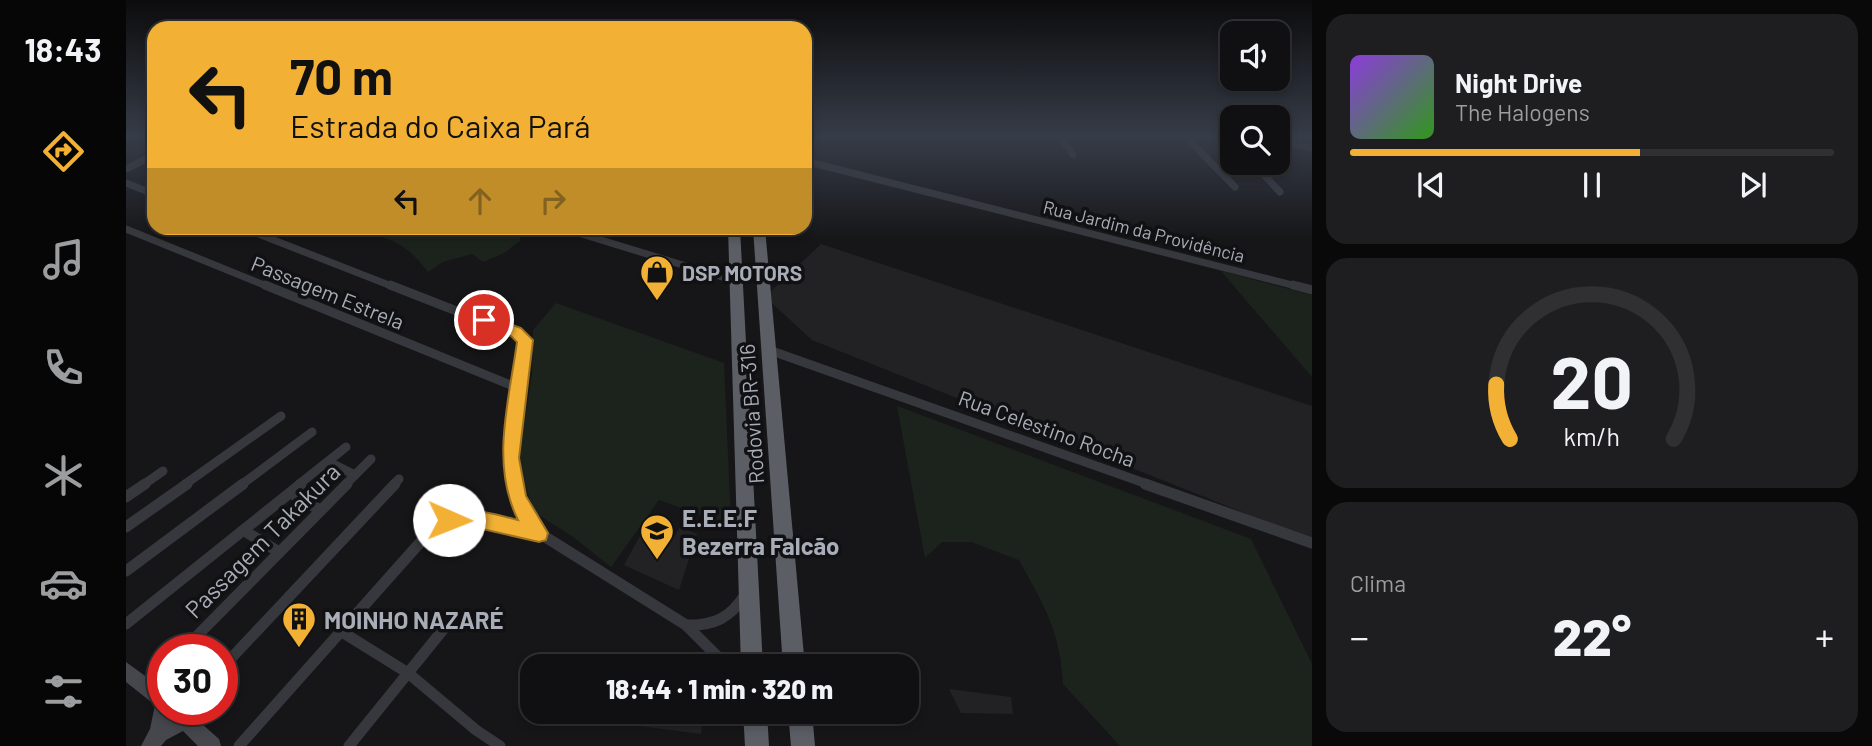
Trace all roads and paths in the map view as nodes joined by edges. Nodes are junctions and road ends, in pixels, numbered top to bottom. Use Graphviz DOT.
graph roads {
  1 [pos="844,171"];
  2 [pos="1220,171"];
  3 [pos="1264,175"];
  4 [pos="126,183"];
  5 [pos="1236,187"];
  6 [pos="147,191"];
  7 [pos="1280,192"];
  8 [pos="126,229"];
  9 [pos="261,235"];
  10 [pos="585,235"];
  11 [pos="734,235"];
  12 [pos="760,235"];
  13 [pos="735,281"];
  14 [pos="1312,290"];
  15 [pos="769,350"];
  16 [pos="518,388"];
  17 [pos="282,416"];
  18 [pos="312,432"];
  19 [pos="346,447"];
  20 [pos="371,459"];
  21 [pos="329,461"];
  22 [pos="163,471"];
  23 [pos="355,475"];
  24 [pos="399,479"];
  25 [pos="290,493"];
  26 [pos="126,497"];
  27 [pos="320,510"];
  28 [pos="126,527"];
  29 [pos="243,530"];
  30 [pos="539,533"];
  31 [pos="1312,543"];
  32 [pos="279,552"];
  33 [pos="126,571"];
  34 [pos="748,589"];
  35 [pos="126,624"];
  36 [pos="686,625"];
  37 [pos="446,626"];
  38 [pos="342,632"];
  39 [pos="199,634"];
  40 [pos="238,650"];
  41 [pos="715,654"];
  42 [pos="751,654"];
  43 [pos="793,654"];
  44 [pos="126,671"];
  45 [pos="408,673"];
  46 [pos="146,687"];
  47 [pos="756,724"];
  48 [pos="801,724"];
  49 [pos="173,725"];
  50 [pos="188,725"];
  51 [pos="154,740"];
  52 [pos="212,746"];
  53 [pos="239,746"];
  54 [pos="349,746"];
  55 [pos="500,746"];
  56 [pos="757,746"];
  57 [pos="803,746"];
  1 -- 14 [label="street, Rua Jardim da Providência"];
  2 -- 5 [label="street"];
  3 -- 7 [label="street"];
  4 -- 6 [label="street"];
  8 -- 16 [label="street, Passagem Estrela"];
  9 -- 16 [label="street"];
  10 -- 13 [label="street"];
  11 -- 13 [label="highway, Rodovia BR-316"];
  12 -- 15 [label="highway, Rodovia BR-316"];
  13 -- 34 [label="highway, Rodovia BR-316"];
  15 -- 31 [label="street, Rua Celestino Rocha"];
  15 -- 43 [label="highway, Rodovia BR-316"];
  16 -- 30 [label="street"];
  17 -- 28 [label="street"];
  18 -- 33 [label="street"];
  19 -- 21 [label="street"];
  20 -- 23 [label="street, Passagem Takakura"];
  21 -- 23 [label="street"];
  21 -- 25 [label="street"];
  22 -- 26 [label="street"];
  23 -- 27 [label="street, Passagem Takakura"];
  24 -- 40 [label="street"];
  25 -- 27 [label="street"];
  25 -- 29 [label="street"];
  27 -- 32 [label="street, Passagem Takakura"];
  29 -- 32 [label="street"];
  29 -- 35 [label="street"];
  30 -- 36 [label="street"];
  30 -- 38 [label="street"];
  32 -- 39 [label="street, Passagem Takakura"];
  34 -- 36 [label="street"];
  34 -- 42 [label="highway, Rodovia BR-316"];
  36 -- 41 [label="street"];
  37 -- 45 [label="street"];
  38 -- 45 [label="street"];
  38 -- 53 [label="street"];
  44 -- 46 [label="main road"];
  45 -- 54 [label="street"];
  45 -- 55 [label="street"];
  47 -- 56 [label="highway"];
  48 -- 57 [label="highway"];
  49 -- 51 [label="main road"];
  50 -- 52 [label="main road"];
}
